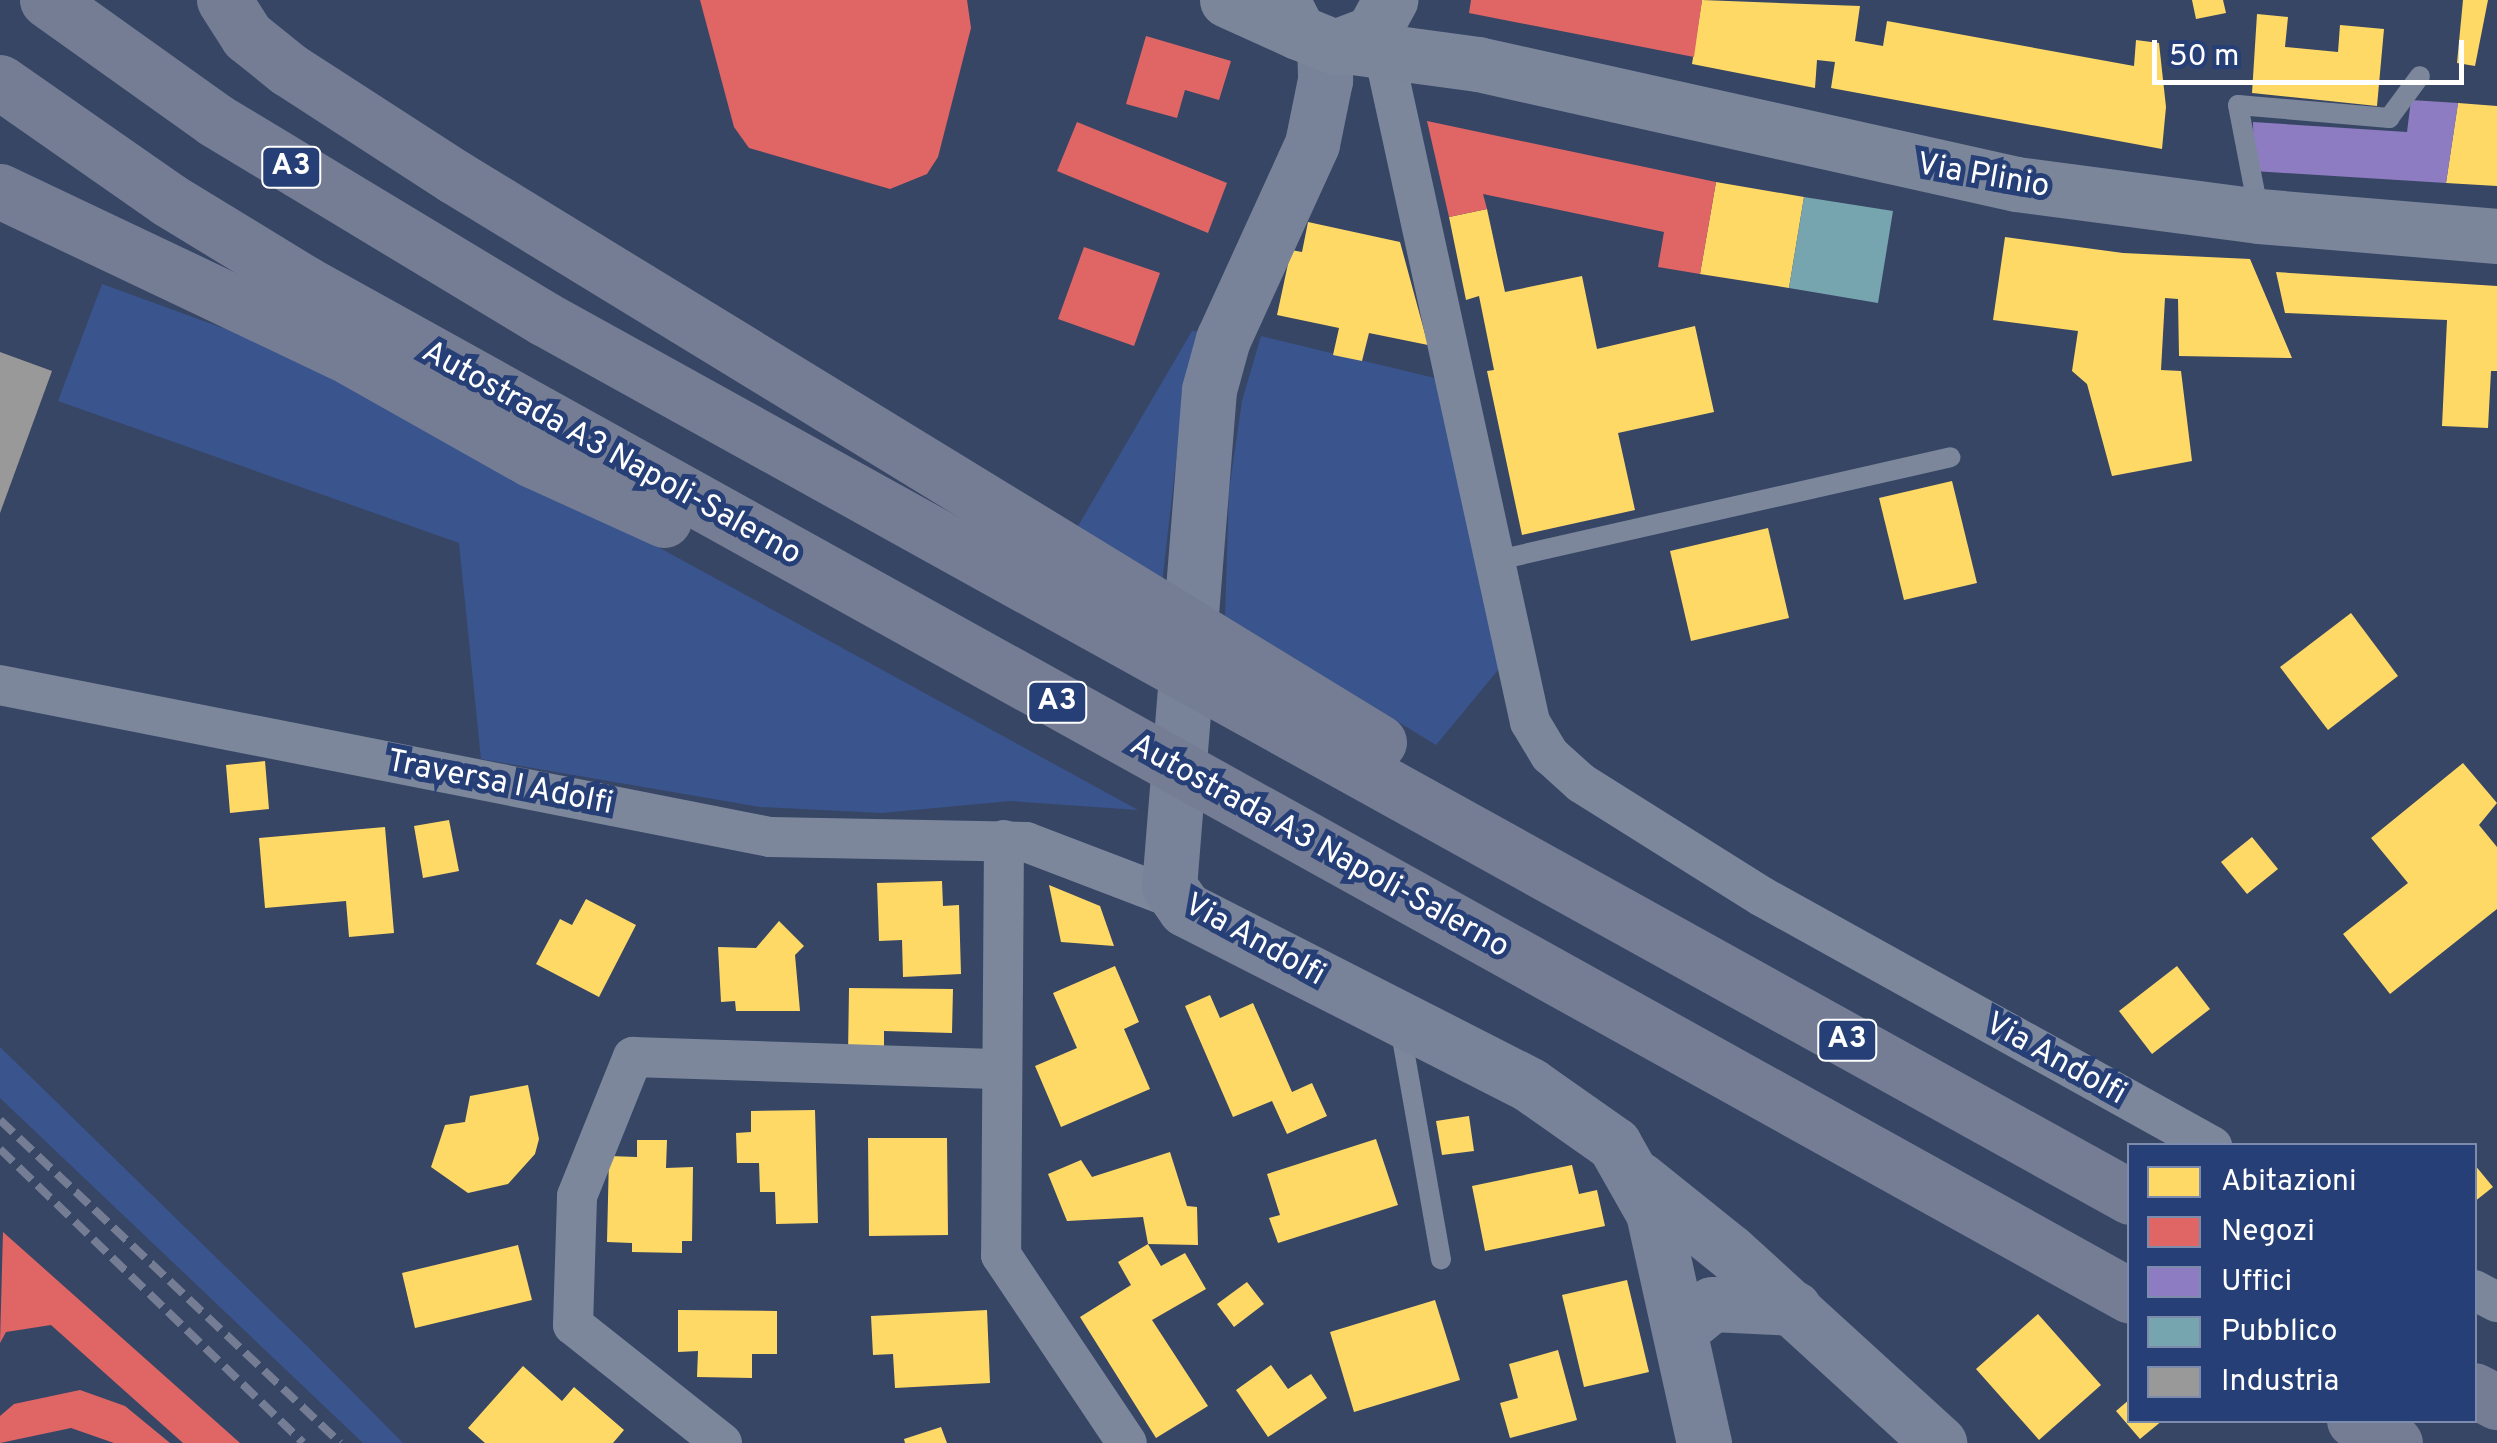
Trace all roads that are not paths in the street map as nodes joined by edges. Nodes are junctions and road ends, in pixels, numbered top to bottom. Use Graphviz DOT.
graph roads {
  1 [pos="47,0"];
  2 [pos="224,0"];
  3 [pos="1227,0"];
  4 [pos="1346,25"];
  5 [pos="2420,76"];
  6 [pos="0,82"];
  7 [pos="0,191"];
  8 [pos="2260,216"];
  9 [pos="2497,236"];
  10 [pos="1950,457"];
  11 [pos="1498,560"];
  12 [pos="904,617"];
  13 [pos="0,685"];
  14 [pos="1004,840"];
  15 [pos="1564,884"];
  16 [pos="1173,898"];
  17 [pos="1398,1016"];
  18 [pos="1002,1069"];
  19 [pos="2207,1143"];
  20 [pos="1639,1179"];
  21 [pos="2127,1196"];
  22 [pos="1441,1258"];
  23 [pos="2127,1294"];
  24 [pos="1794,1308"];
  25 [pos="1680,1330"];
  26 [pos="2359,1423"];
  27 [pos="722,1443"];
  28 [pos="1127,1443"];
  29 [pos="1704,1443"];
  30 [pos="1939,1443"];
  31 [pos="2395,1443"];
  1 -- 15 [label="highway, A3"];
  2 -- 15 [label="highway"];
  3 -- 4 [label="main road, Via Plinio"];
  4 -- 8 [label="main road, Via Plinio"];
  4 -- 11 [label="street, Via Andolfi"];
  4 -- 16 [label="street, Via Andolfi"];
  5 -- 8 [label="lane"];
  6 -- 12 [label="highway, Autostrada A3 Napoli-Salerno / A3"];
  7 -- 12 [label="highway"];
  8 -- 9 [label="main road, Via Plinio"];
  10 -- 11 [label="lane"];
  11 -- 19 [label="street, Via Andolfi"];
  12 -- 23 [label="highway, Autostrada A3 Napoli-Salerno / A3"];
  13 -- 14 [label="street, Traversa I Adolfi"];
  14 -- 16 [label="street, Traversa I Adolfi"];
  14 -- 18 [label="street"];
  15 -- 21 [label="highway, A3"];
  16 -- 17 [label="street, Via Andolfi"];
  17 -- 20 [label="street, Via Andolfi"];
  17 -- 22 [label="lane"];
  18 -- 27 [label="street"];
  18 -- 28 [label="street"];
  20 -- 24 [label="street"];
  20 -- 25 [label="street, Via Andolfi"];
  24 -- 25 [label="street"];
  24 -- 30 [label="street"];
  25 -- 29 [label="street, Via Andolfi"];
  26 -- 31 [label="highway"];
}
